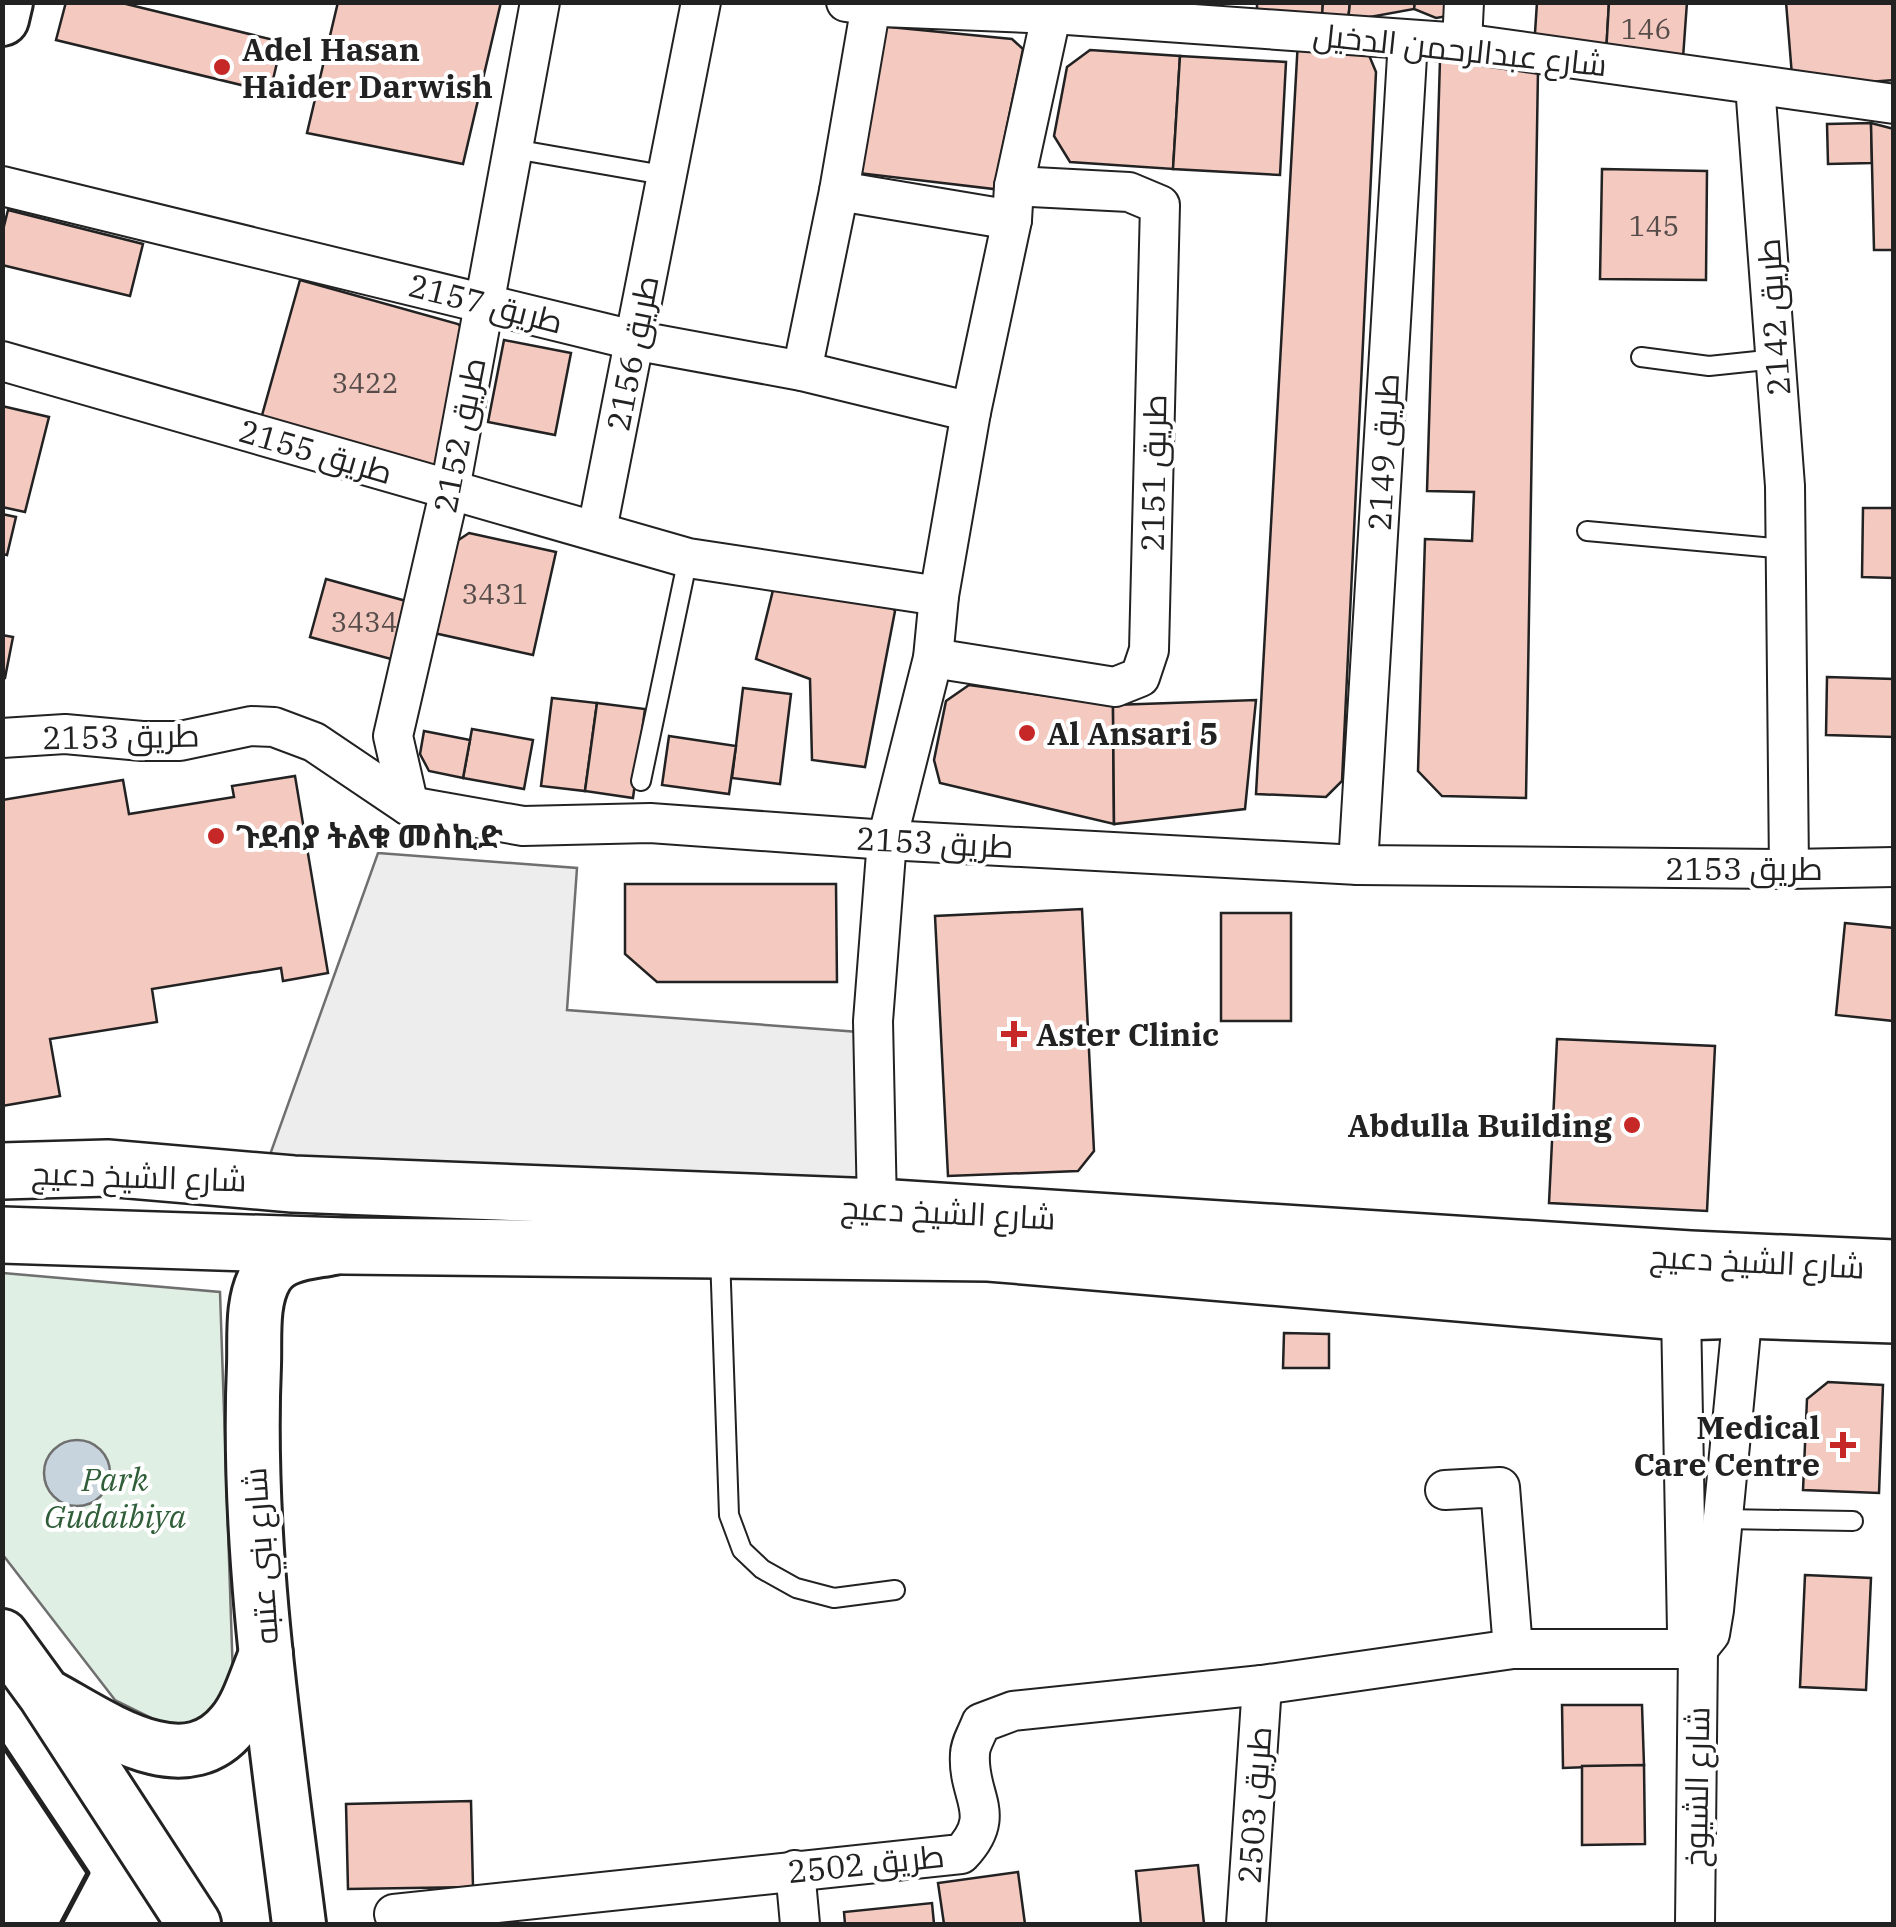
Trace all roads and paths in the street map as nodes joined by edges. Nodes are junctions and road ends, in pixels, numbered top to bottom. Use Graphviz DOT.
graph roads {
  1 [pos="6,2"];
  2 [pos="540,2"];
  3 [pos="701,2"];
  4 [pos="1464,2"];
  5 [pos="870,4"];
  6 [pos="1053,8"];
  7 [pos="2,19"];
  8 [pos="1408,40"];
  9 [pos="1462,43"];
  10 [pos="1754,85"];
  11 [pos="1894,104"];
  12 [pos="514,150"];
  13 [pos="669,176"];
  14 [pos="2,186"];
  15 [pos="839,191"];
  16 [pos="1013,203"];
  17 [pos="484,302"];
  18 [pos="633,340"];
  19 [pos="1641,357"];
  20 [pos="1777,359"];
  21 [pos="2,361"];
  22 [pos="802,372"];
  23 [pos="971,412"];
  24 [pos="450,489"];
  25 [pos="597,530"];
  26 [pos="1587,531"];
  27 [pos="1786,548"];
  28 [pos="688,558"];
  29 [pos="939,596"];
  30 [pos="933,658"];
  31 [pos="2,738"];
  32 [pos="641,781"];
  33 [pos="409,806"];
  34 [pos="888,840"];
  35 [pos="1358,865"];
  36 [pos="1894,867"];
  37 [pos="1789,869"];
  38 [pos="2,1146"];
  39 [pos="106,1168"];
  40 [pos="2,1171"];
  41 [pos="877,1207"];
  42 [pos="2,1235"];
  43 [pos="345,1246"];
  44 [pos="720,1250"];
  45 [pos="1894,1268"];
  46 [pos="1710,1283"];
  47 [pos="1894,1314"];
  48 [pos="1445,1490"];
  49 [pos="1723,1519"];
  50 [pos="1853,1521"];
  51 [pos="895,1590"];
  52 [pos="2,1636"];
  53 [pos="1698,1648"];
  54 [pos="1513,1649"];
  55 [pos="266,1654"];
  56 [pos="1262,1686"];
  57 [pos="46,1695"];
  58 [pos="795,1870"];
  59 [pos="394,1914"];
  60 [pos="194,1924"];
  61 [pos="299,1924"];
  62 [pos="800,1924"];
  63 [pos="1246,1924"];
  64 [pos="1694,1924"];
  1 -- 7 [label="main road"];
  2 -- 12 [label="street, طريق 2152"];
  3 -- 13 [label="street, طريق 2156"];
  4 -- 9 [label="street"];
  5 -- 6 [label="street, شارع عبدالرحمن الدخيل"];
  5 -- 15 [label="street"];
  6 -- 8 [label="street, شارع عبدالرحمن الدخيل"];
  6 -- 16 [label="street"];
  8 -- 9 [label="street, شارع عبدالرحمن الدخيل"];
  8 -- 35 [label="street, طريق 2149"];
  9 -- 10 [label="street, شارع عبدالرحمن الدخيل"];
  10 -- 11 [label="street, شارع عبدالرحمن الدخيل"];
  10 -- 20 [label="street, طريق 2142"];
  12 -- 13 [label="lane"];
  12 -- 17 [label="street, طريق 2152"];
  13 -- 18 [label="street, طريق 2156"];
  14 -- 17 [label="street, طريق 2157"];
  15 -- 16 [label="street"];
  15 -- 22 [label="street"];
  16 -- 23 [label="street"];
  16 -- 30 [label="street, طريق 2151"];
  17 -- 18 [label="street, طريق 2157"];
  17 -- 24 [label="street, طريق 2152"];
  18 -- 22 [label="street, طريق 2157"];
  18 -- 25 [label="street, طريق 2156"];
  19 -- 20 [label="lane"];
  20 -- 27 [label="street, طريق 2142"];
  21 -- 24 [label="street, طريق 2155"];
  22 -- 23 [label="street, طريق 2157"];
  23 -- 29 [label="street"];
  24 -- 25 [label="street, طريق 2155"];
  24 -- 33 [label="street, طريق 2152"];
  25 -- 28 [label="street, طريق 2155"];
  26 -- 27 [label="lane"];
  27 -- 37 [label="street, طريق 2142"];
  28 -- 29 [label="street, طريق 2155"];
  28 -- 32 [label="lane"];
  29 -- 30 [label="street"];
  30 -- 34 [label="street"];
  31 -- 33 [label="street, طريق 2153"];
  33 -- 34 [label="street, طريق 2153"];
  34 -- 35 [label="street, طريق 2153"];
  34 -- 41 [label="street"];
  35 -- 37 [label="street, طريق 2153"];
  36 -- 37 [label="street, طريق 2153"];
  38 -- 39 [label="main road"];
  39 -- 40 [label="main road, شارع الشيخ دعيج"];
  39 -- 41 [label="main road, شارع الشيخ دعيج"];
  41 -- 46 [label="main road, شارع الشيخ دعيج"];
  42 -- 43 [label="main road, شارع الشيخ دعيج"];
  43 -- 44 [label="main road, شارع الشيخ دعيج"];
  43 -- 55 [label="main road, شارع بني عتبه"];
  44 -- 46 [label="main road, شارع الشيخ دعيج"];
  44 -- 51 [label="lane"];
  45 -- 46 [label="main road, شارع الشيخ دعيج"];
  46 -- 47 [label="main road, شارع الشيخ دعيج"];
  46 -- 49 [label="street, شارع الشيوخ"];
  46 -- 53 [label="street, شارع الشيوخ"];
  48 -- 54 [label="street"];
  49 -- 50 [label="lane"];
  49 -- 53 [label="street, شارع الشيوخ"];
  52 -- 57 [label="main road"];
  53 -- 54 [label="street, طريق 2502"];
  53 -- 64 [label="street, شارع الشيوخ"];
  54 -- 56 [label="street, طريق 2502"];
  55 -- 57 [label="main road"];
  55 -- 61 [label="main road, شارع بني عتبه"];
  56 -- 58 [label="street, طريق 2502"];
  56 -- 63 [label="street, طريق 2503"];
  57 -- 60 [label="main road"];
  58 -- 59 [label="street, طريق 2502"];
  58 -- 62 [label="street"];
}
